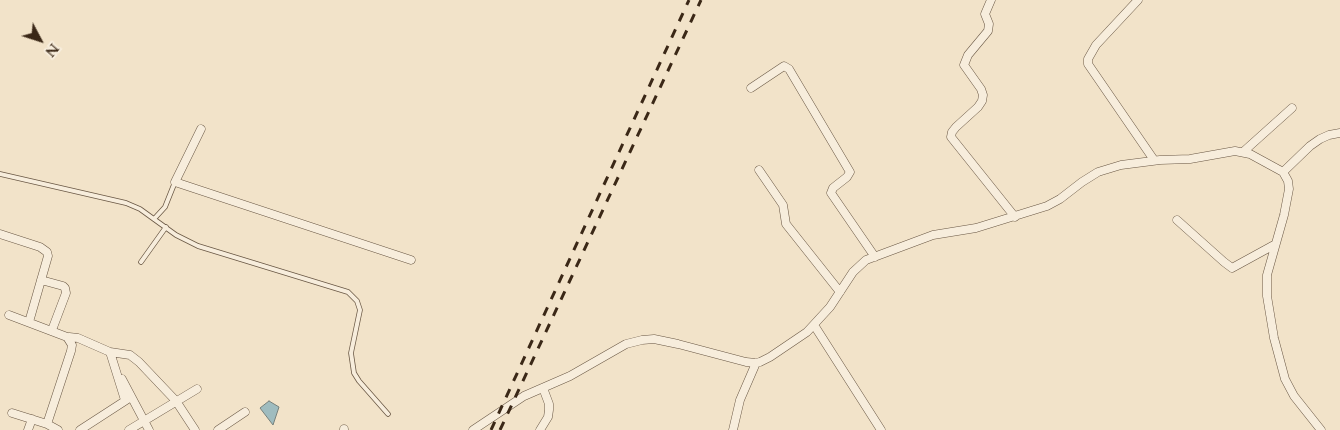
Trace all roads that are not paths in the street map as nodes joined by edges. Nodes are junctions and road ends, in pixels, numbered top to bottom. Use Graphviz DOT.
graph roads {
  1 [pos="992,0"];
  2 [pos="1138,0"];
  3 [pos="752,88"];
  4 [pos="1292,108"];
  5 [pos="201,129"];
  6 [pos="1340,133"];
  7 [pos="1243,152"];
  8 [pos="1154,160"];
  9 [pos="759,170"];
  10 [pos="1283,172"];
  11 [pos="0,174"];
  12 [pos="175,182"];
  13 [pos="1014,217"];
  14 [pos="154,218"];
  15 [pos="1177,220"];
  16 [pos="166,228"];
  17 [pos="0,234"];
  18 [pos="1274,245"];
  19 [pos="875,257"];
  20 [pos="411,260"];
  21 [pos="141,262"];
  22 [pos="41,280"];
  23 [pos="840,292"];
  24 [pos="9,315"];
  25 [pos="29,322"];
  26 [pos="814,325"];
  27 [pos="52,330"];
  28 [pos="70,340"];
  29 [pos="110,352"];
  30 [pos="756,364"];
  31 [pos="122,378"];
  32 [pos="543,388"];
  33 [pos="197,389"];
  34 [pos="128,398"];
  35 [pos="176,401"];
  36 [pos="246,412"];
  37 [pos="12,413"];
  38 [pos="388,414"];
  39 [pos="32,419"];
  40 [pos="144,421"];
  41 [pos="47,424"];
  42 [pos="28,430"];
  43 [pos="58,430"];
  44 [pos="80,430"];
  45 [pos="129,430"];
  46 [pos="149,430"];
  47 [pos="195,430"];
  48 [pos="218,430"];
  49 [pos="473,430"];
  50 [pos="540,430"];
  51 [pos="733,430"];
  52 [pos="881,430"];
  53 [pos="1321,430"];
  1 -- 13 [label="street"];
  2 -- 8 [label="street"];
  3 -- 19 [label="street"];
  4 -- 7 [label="street"];
  5 -- 12 [label="street"];
  6 -- 10 [label="street"];
  7 -- 8 [label="street"];
  7 -- 10 [label="street"];
  8 -- 13 [label="street"];
  9 -- 23 [label="street"];
  10 -- 18 [label="street"];
  11 -- 14 [label="lane"];
  12 -- 14 [label="lane"];
  12 -- 20 [label="street"];
  13 -- 19 [label="street"];
  14 -- 16 [label="lane"];
  15 -- 18 [label="street"];
  16 -- 21 [label="lane"];
  16 -- 38 [label="lane"];
  17 -- 22 [label="street"];
  18 -- 53 [label="street"];
  19 -- 23 [label="street"];
  22 -- 25 [label="street"];
  22 -- 27 [label="street"];
  23 -- 26 [label="street"];
  24 -- 25 [label="street"];
  25 -- 27 [label="street"];
  26 -- 30 [label="street"];
  26 -- 52 [label="street"];
  27 -- 28 [label="street"];
  28 -- 29 [label="street"];
  28 -- 41 [label="street"];
  29 -- 34 [label="street"];
  29 -- 35 [label="street"];
  30 -- 32 [label="street"];
  30 -- 51 [label="street"];
  31 -- 34 [label="street"];
  32 -- 49 [label="street"];
  32 -- 50 [label="street"];
  33 -- 35 [label="street"];
  34 -- 40 [label="street"];
  34 -- 44 [label="street"];
  35 -- 40 [label="street"];
  35 -- 47 [label="street"];
  36 -- 48 [label="street"];
  37 -- 39 [label="street"];
  39 -- 41 [label="street"];
  39 -- 42 [label="street"];
  40 -- 45 [label="street"];
  40 -- 46 [label="street"];
  41 -- 43 [label="street"];
}
